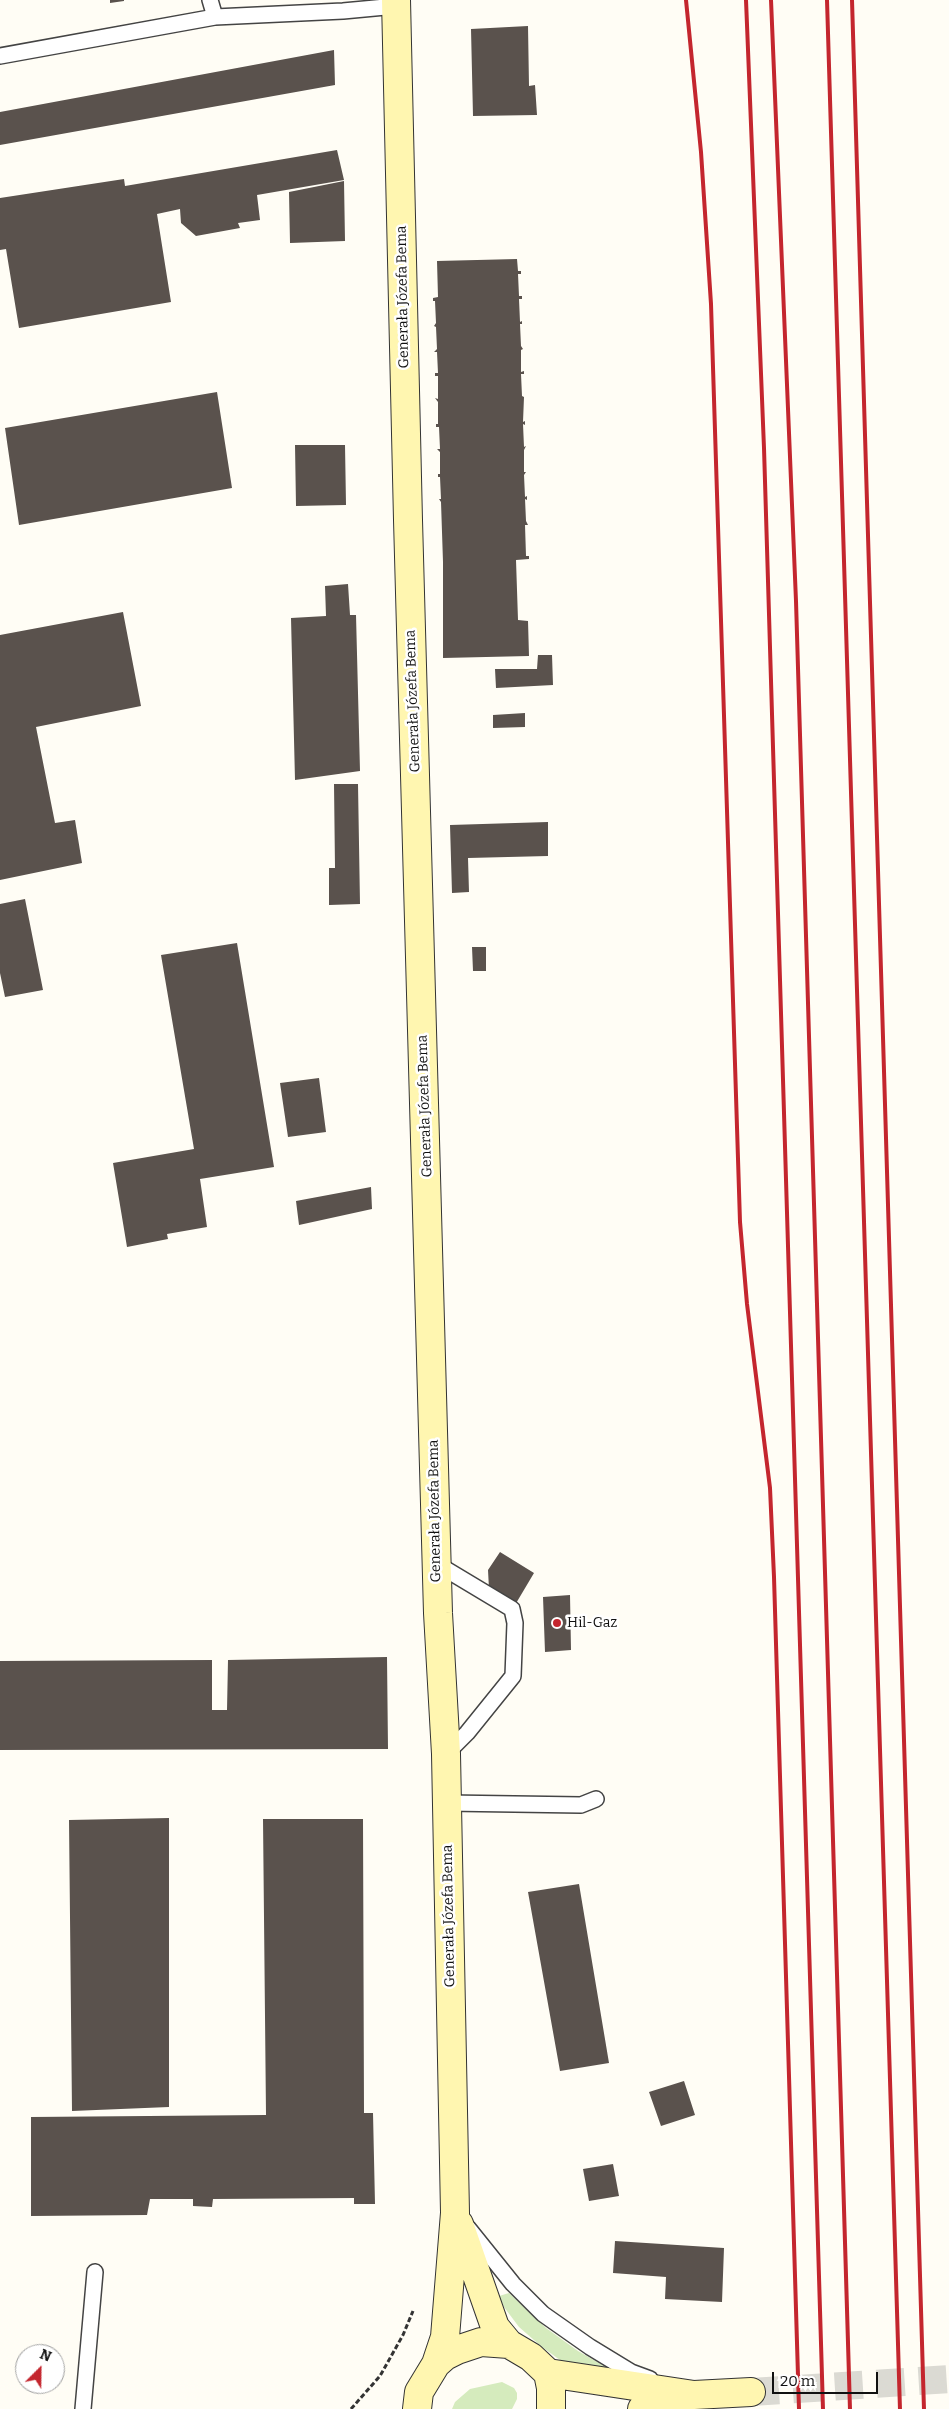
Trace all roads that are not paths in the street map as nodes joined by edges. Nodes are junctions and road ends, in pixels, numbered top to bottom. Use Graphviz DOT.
graph roads {
  1 [pos="210,0"];
  2 [pos="396,3"];
  3 [pos="215,17"];
  4 [pos="0,56"];
  5 [pos="437,1564"];
  6 [pos="446,1754"];
  7 [pos="596,1799"];
  8 [pos="447,1803"];
  9 [pos="455,2212"];
  10 [pos="95,2272"];
  11 [pos="509,2344"];
  12 [pos="436,2364"];
  13 [pos="548,2374"];
  14 [pos="751,2392"];
  15 [pos="694,2395"];
  16 [pos="414,2403"];
  17 [pos="83,2409"];
  18 [pos="551,2409"];
  19 [pos="642,2409"];
  1 -- 3 [label="lane"];
  2 -- 3 [label="lane"];
  2 -- 5 [label="street, Generała Józefa Bema"];
  3 -- 4 [label="lane"];
  5 -- 6 [label="street, Generała Józefa Bema"];
  5 -- 6 [label="lane"];
  6 -- 8 [label="street, Generała Józefa Bema"];
  7 -- 8 [label="lane"];
  8 -- 9 [label="street, Generała Józefa Bema"];
  9 -- 11 [label="street, Generała Józefa Bema"];
  9 -- 12 [label="street, Generała Józefa Bema"];
  9 -- 15 [label="lane"];
  10 -- 17 [label="lane"];
  11 -- 12 [label="street"];
  11 -- 13 [label="street"];
  12 -- 16 [label="street"];
  13 -- 15 [label="street"];
  13 -- 18 [label="street"];
  14 -- 15 [label="street"];
  15 -- 19 [label="street"];
}
